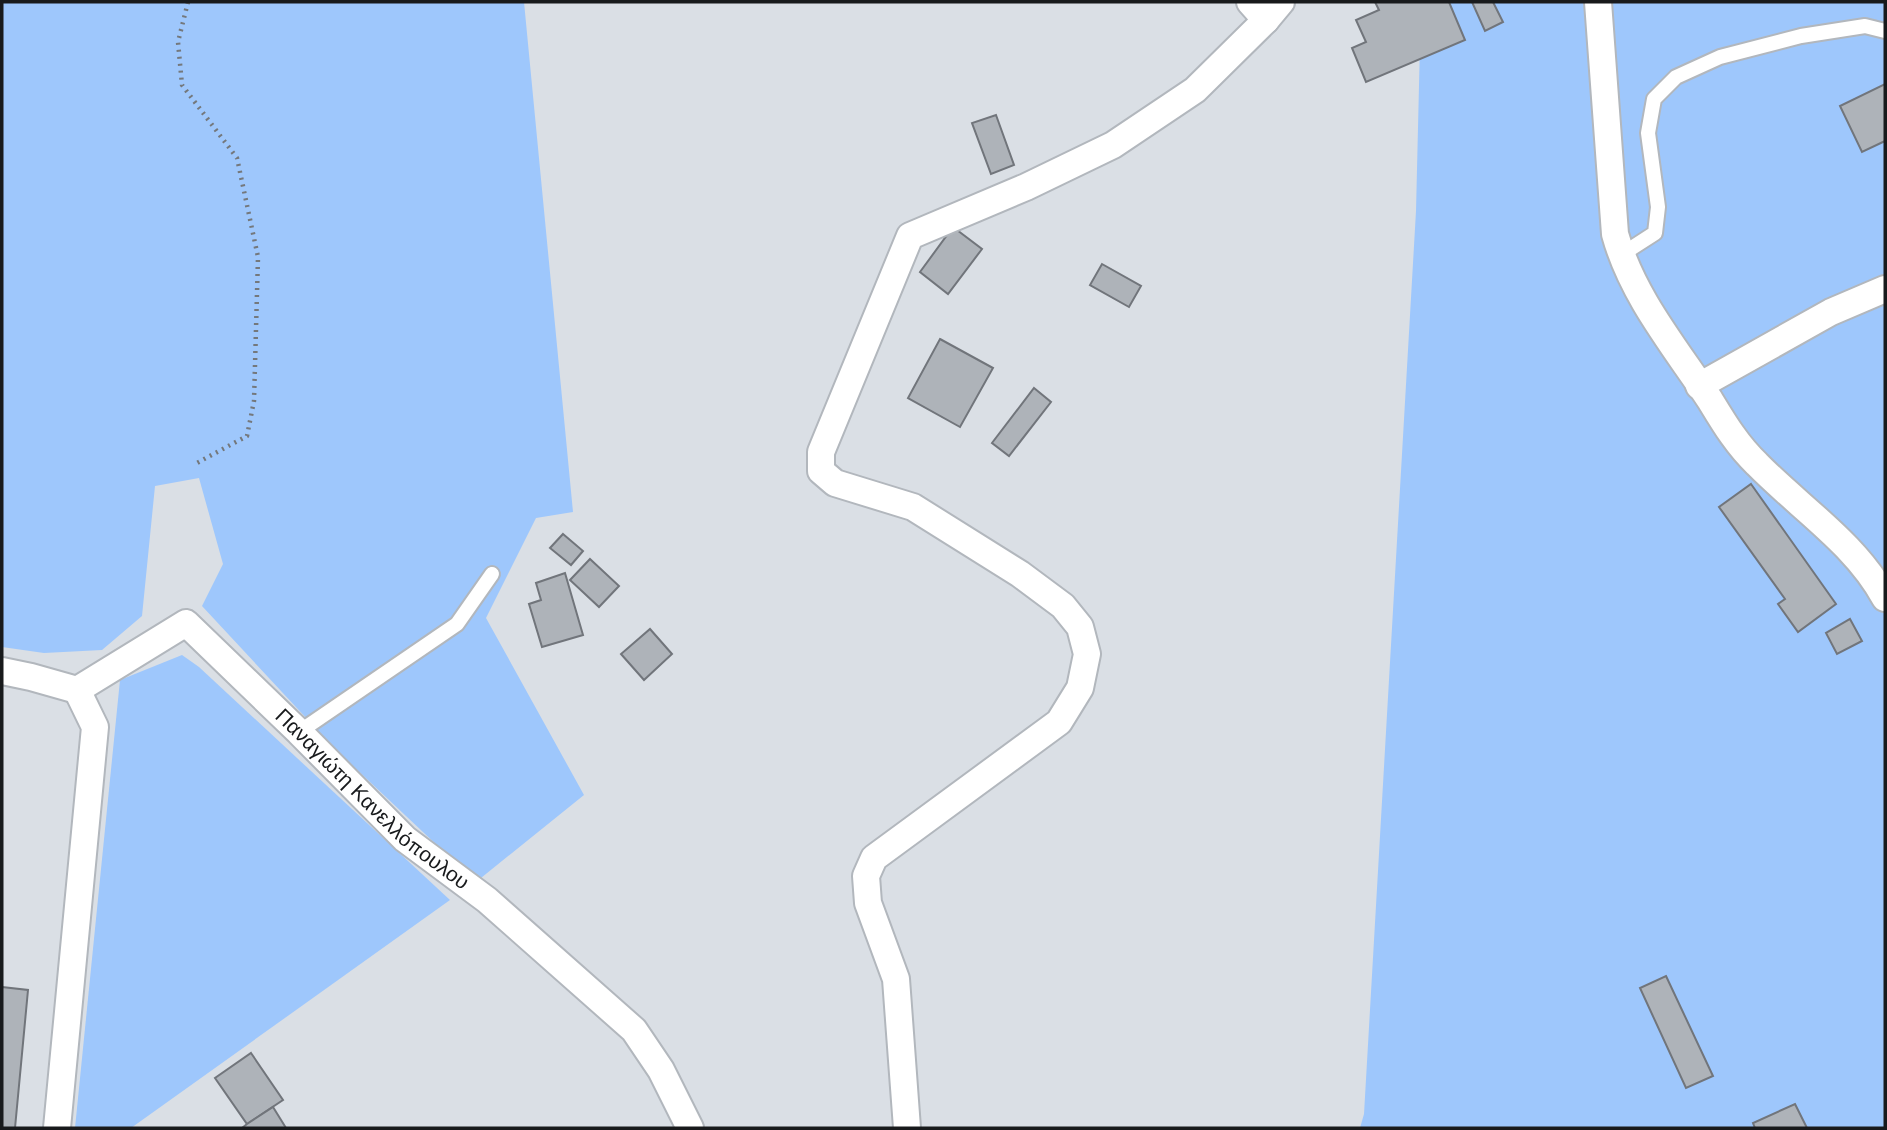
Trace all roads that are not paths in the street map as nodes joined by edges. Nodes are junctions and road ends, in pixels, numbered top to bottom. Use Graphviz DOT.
graph roads {
  1 [pos="1598,2"];
  2 [pos="1265,8"];
  3 [pos="1885,31"];
  4 [pos="1621,255"];
  5 [pos="1885,289"];
  6 [pos="1699,386"];
  7 [pos="492,574"];
  8 [pos="1885,598"];
  9 [pos="2,671"];
  10 [pos="77,690"];
  11 [pos="299,732"];
  12 [pos="57,1128"];
  13 [pos="690,1128"];
  14 [pos="907,1128"];
  1 -- 4 [label="street"];
  2 -- 14 [label="street"];
  3 -- 4 [label="lane"];
  4 -- 6 [label="street"];
  5 -- 6 [label="street"];
  6 -- 8 [label="street"];
  7 -- 11 [label="lane"];
  9 -- 10 [label="street"];
  10 -- 11 [label="street, Παναγιώτη Κανελλόπουλου"];
  10 -- 12 [label="street"];
  11 -- 13 [label="street, Παναγιώτη Κανελλόπουλου"];
}
